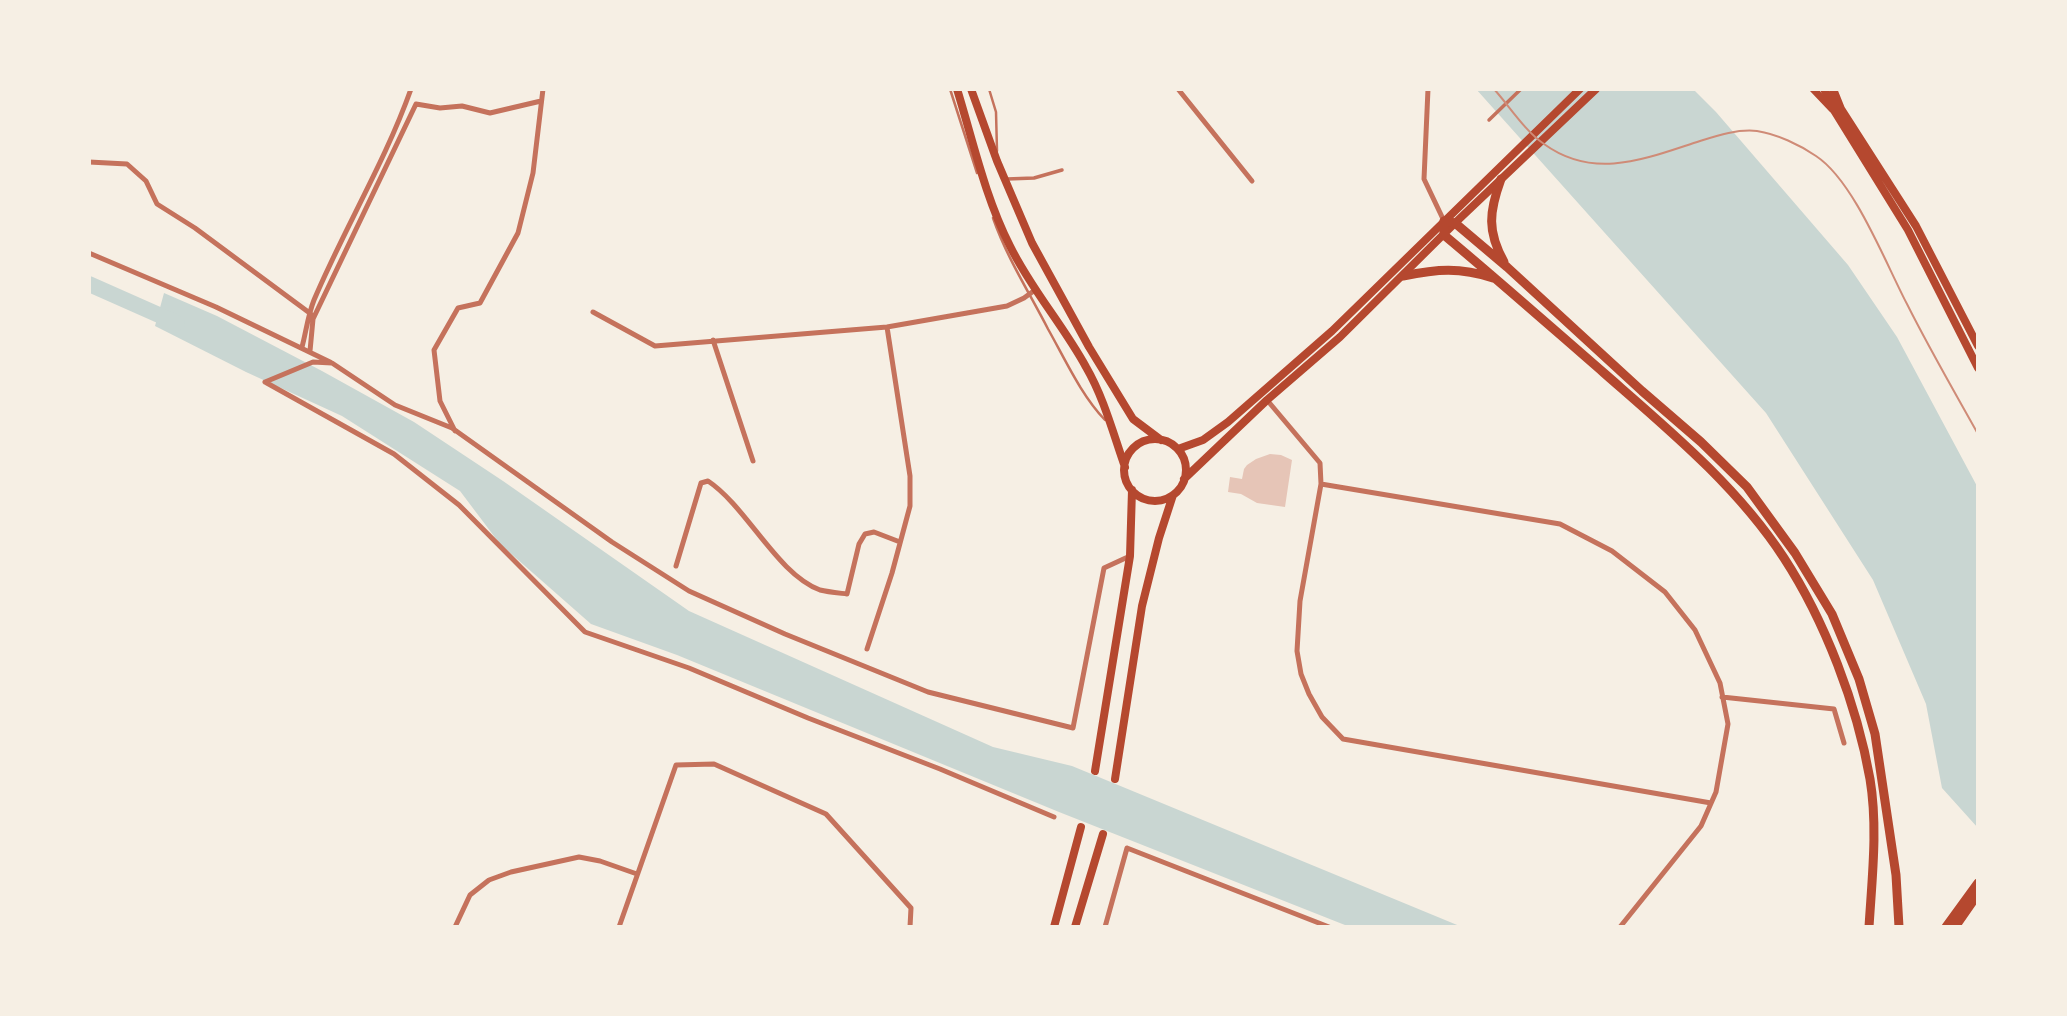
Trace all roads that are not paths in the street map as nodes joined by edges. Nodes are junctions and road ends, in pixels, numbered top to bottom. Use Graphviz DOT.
graph roads {
  1 [pos="411,89"];
  2 [pos="543,89"];
  3 [pos="950,89"];
  4 [pos="957,89"];
  5 [pos="971,89"];
  6 [pos="989,89"];
  7 [pos="1178,89"];
  8 [pos="1428,89"];
  9 [pos="1521,89"];
  10 [pos="1580,89"];
  11 [pos="1596,89"];
  12 [pos="1813,89"];
  13 [pos="1825,89"];
  14 [pos="1833,89"];
  15 [pos="541,102"];
  16 [pos="1838,102"];
  17 [pos="1835,112"];
  18 [pos="1489,120"];
  19 [pos="997,161"];
  20 [pos="89,162"];
  21 [pos="1062,170"];
  22 [pos="1005,179"];
  23 [pos="1501,179"];
  24 [pos="1252,181"];
  25 [pos="1444,221"];
  26 [pos="1455,223"];
  27 [pos="1444,235"];
  28 [pos="89,253"];
  29 [pos="1507,267"];
  30 [pos="1402,276"];
  31 [pos="1497,280"];
  32 [pos="1032,292"];
  33 [pos="593,312"];
  34 [pos="311,313"];
  35 [pos="887,327"];
  36 [pos="713,340"];
  37 [pos="1978,346"];
  38 [pos="302,347"];
  39 [pos="310,351"];
  40 [pos="332,363"];
  41 [pos="1978,368"];
  42 [pos="1267,400"];
  43 [pos="1111,426"];
  44 [pos="456,431"];
  45 [pos="1161,440"];
  46 [pos="1178,449"];
  47 [pos="753,461"];
  48 [pos="1125,467"];
  49 [pos="1184,480"];
  50 [pos="1321,484"];
  51 [pos="1132,490"];
  52 [pos="1173,495"];
  53 [pos="900,542"];
  54 [pos="1130,556"];
  55 [pos="676,566"];
  56 [pos="867,649"];
  57 [pos="1722,697"];
  58 [pos="1844,743"];
  59 [pos="1095,771"];
  60 [pos="1115,779"];
  61 [pos="1711,803"];
  62 [pos="1054,817"];
  63 [pos="1081,827"];
  64 [pos="1102,834"];
  65 [pos="637,874"];
  66 [pos="1978,883"];
  67 [pos="1978,894"];
  68 [pos="455,927"];
  69 [pos="619,927"];
  70 [pos="910,927"];
  71 [pos="1054,927"];
  72 [pos="1075,927"];
  73 [pos="1105,927"];
  74 [pos="1329,927"];
  75 [pos="1620,927"];
  76 [pos="1869,927"];
  77 [pos="1899,927"];
  78 [pos="1946,927"];
  79 [pos="1955,927"];
  1 -- 34 [label="street"];
  2 -- 15 [label="street"];
  3 -- 32 [label="lane"];
  4 -- 32 [label="main road"];
  5 -- 19 [label="main road"];
  6 -- 19 [label="lane"];
  7 -- 24 [label="street"];
  8 -- 25 [label="street"];
  9 -- 18 [label="street"];
  10 -- 25 [label="main road"];
  11 -- 23 [label="main road"];
  12 -- 17 [label="main road"];
  13 -- 16 [label="main road"];
  13 -- 17 [label="main road"];
  14 -- 16 [label="main road"];
  15 -- 39 [label="street"];
  15 -- 44 [label="street"];
  16 -- 37 [label="main road"];
  17 -- 41 [label="main road"];
  19 -- 22 [label="main road"];
  20 -- 34 [label="street"];
  21 -- 22 [label="street"];
  22 -- 45 [label="main road"];
  23 -- 26 [label="main road"];
  23 -- 29 [label="highway"];
  25 -- 26 [label="highway"];
  25 -- 27 [label="highway"];
  25 -- 46 [label="main road"];
  26 -- 27 [label="main road"];
  26 -- 29 [label="highway"];
  27 -- 30 [label="main road"];
  27 -- 31 [label="highway"];
  28 -- 38 [label="street"];
  29 -- 77 [label="highway"];
  30 -- 31 [label="highway"];
  30 -- 42 [label="main road"];
  31 -- 76 [label="highway"];
  32 -- 35 [label="street"];
  32 -- 43 [label="lane"];
  32 -- 43 [label="main road"];
  33 -- 36 [label="street"];
  34 -- 38 [label="street"];
  35 -- 36 [label="street"];
  35 -- 53 [label="street"];
  36 -- 47 [label="street"];
  38 -- 39 [label="street"];
  39 -- 40 [label="street"];
  40 -- 44 [label="street"];
  40 -- 62 [label="street"];
  42 -- 49 [label="main road"];
  42 -- 50 [label="street"];
  43 -- 48 [label="main road"];
  44 -- 54 [label="street"];
  45 -- 46 [label="main road"];
  45 -- 48 [label="main road"];
  46 -- 49 [label="main road"];
  48 -- 51 [label="main road"];
  49 -- 52 [label="main road"];
  50 -- 57 [label="street"];
  50 -- 61 [label="street"];
  51 -- 52 [label="main road"];
  51 -- 54 [label="main road"];
  52 -- 60 [label="main road"];
  53 -- 55 [label="street"];
  53 -- 56 [label="street"];
  54 -- 59 [label="main road"];
  57 -- 58 [label="street"];
  57 -- 61 [label="street"];
  61 -- 75 [label="street"];
  63 -- 71 [label="main road"];
  64 -- 72 [label="main road"];
  65 -- 68 [label="street"];
  65 -- 69 [label="street"];
  65 -- 70 [label="street"];
  66 -- 78 [label="highway"];
  67 -- 79 [label="highway"];
  73 -- 74 [label="street"];
}
